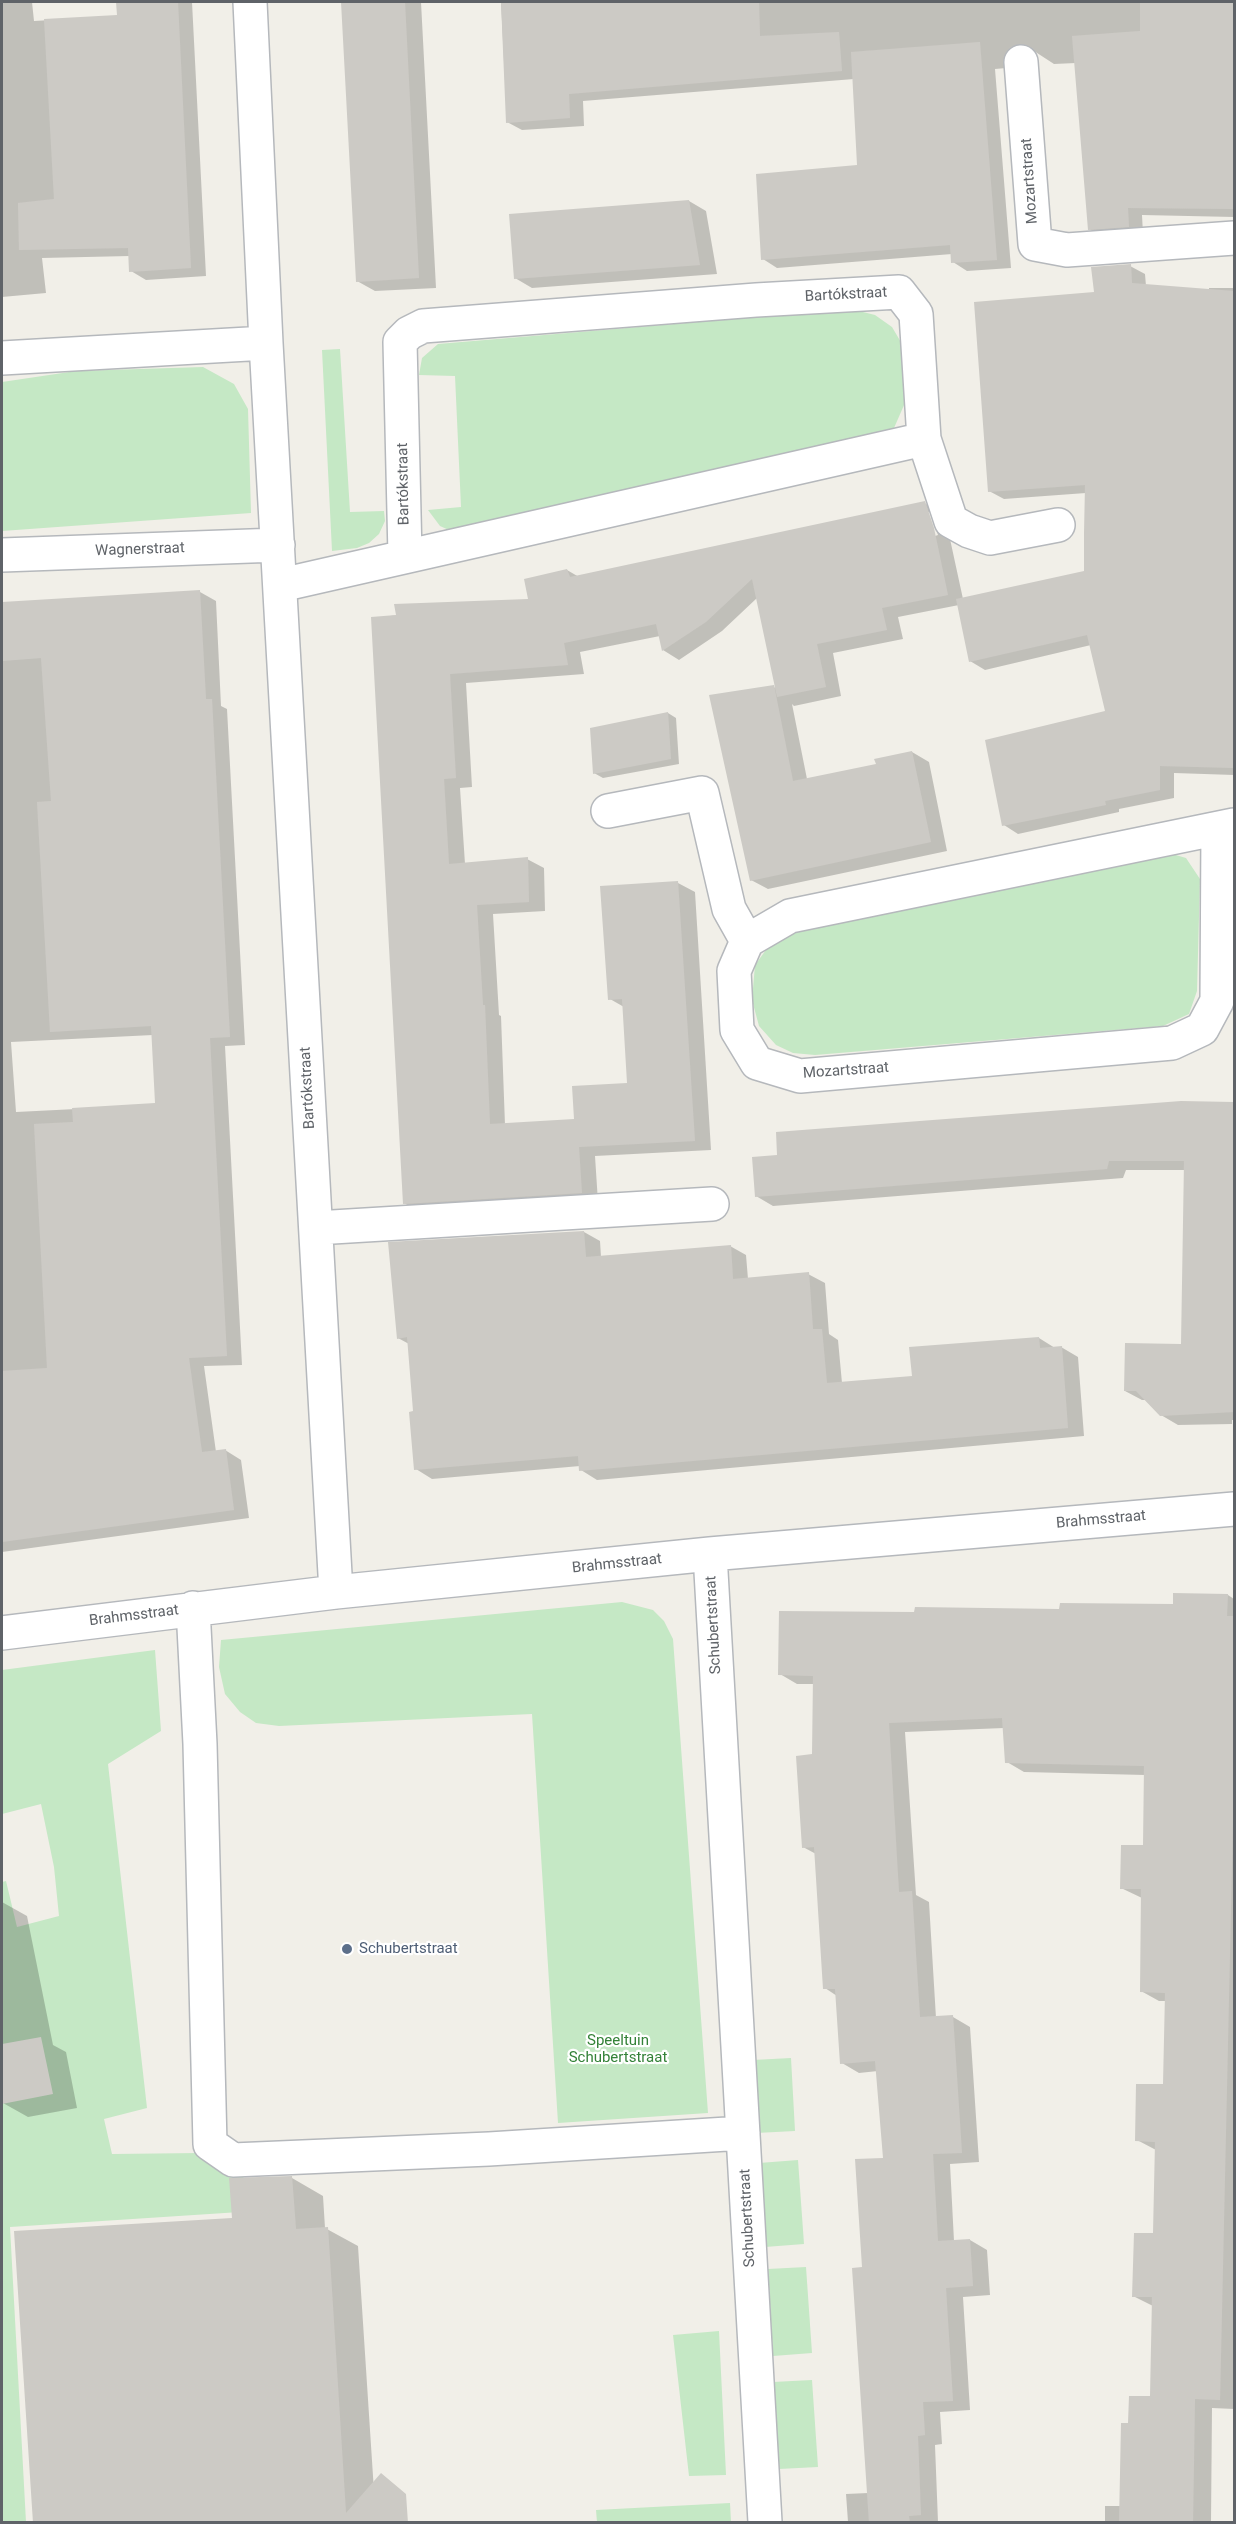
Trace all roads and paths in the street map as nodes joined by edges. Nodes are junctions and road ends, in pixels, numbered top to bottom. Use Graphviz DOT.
graph roads {
  1 [pos="250,2"];
  2 [pos="1021,62"];
  3 [pos="1234,238"];
  4 [pos="266,343"];
  5 [pos="2,358"];
  6 [pos="924,439"];
  7 [pos="1058,525"];
  8 [pos="278,545"];
  9 [pos="2,555"];
  10 [pos="405,556"];
  11 [pos="280,585"];
  12 [pos="608,811"];
  13 [pos="1226,827"];
  14 [pos="747,941"];
  15 [pos="712,1204"];
  16 [pos="316,1228"];
  17 [pos="1234,1509"];
  18 [pos="710,1554"];
  19 [pos="336,1592"];
  20 [pos="193,1608"];
  21 [pos="2,1633"];
  22 [pos="743,2133"];
  23 [pos="765,2523"];
  1 -- 4 [label="street, Bartókstraat"];
  2 -- 3 [label="street, Mozartstraat"];
  4 -- 5 [label="street"];
  4 -- 8 [label="street, Bartókstraat"];
  6 -- 7 [label="street"];
  6 -- 10 [label="street"];
  6 -- 10 [label="street, Bartókstraat"];
  8 -- 9 [label="street, Wagnerstraat"];
  8 -- 11 [label="street, Bartókstraat"];
  10 -- 11 [label="street"];
  11 -- 16 [label="street, Bartókstraat"];
  12 -- 14 [label="street"];
  13 -- 14 [label="street, Mozartstraat"];
  13 -- 14 [label="street, Mozartstraat"];
  15 -- 16 [label="street"];
  16 -- 19 [label="street, Bartókstraat"];
  17 -- 18 [label="street, Brahmsstraat"];
  18 -- 19 [label="street, Brahmsstraat"];
  18 -- 22 [label="street, Schubertstraat"];
  19 -- 20 [label="street, Brahmsstraat"];
  20 -- 21 [label="street, Brahmsstraat"];
  20 -- 22 [label="street"];
  22 -- 23 [label="street, Schubertstraat"];
}
